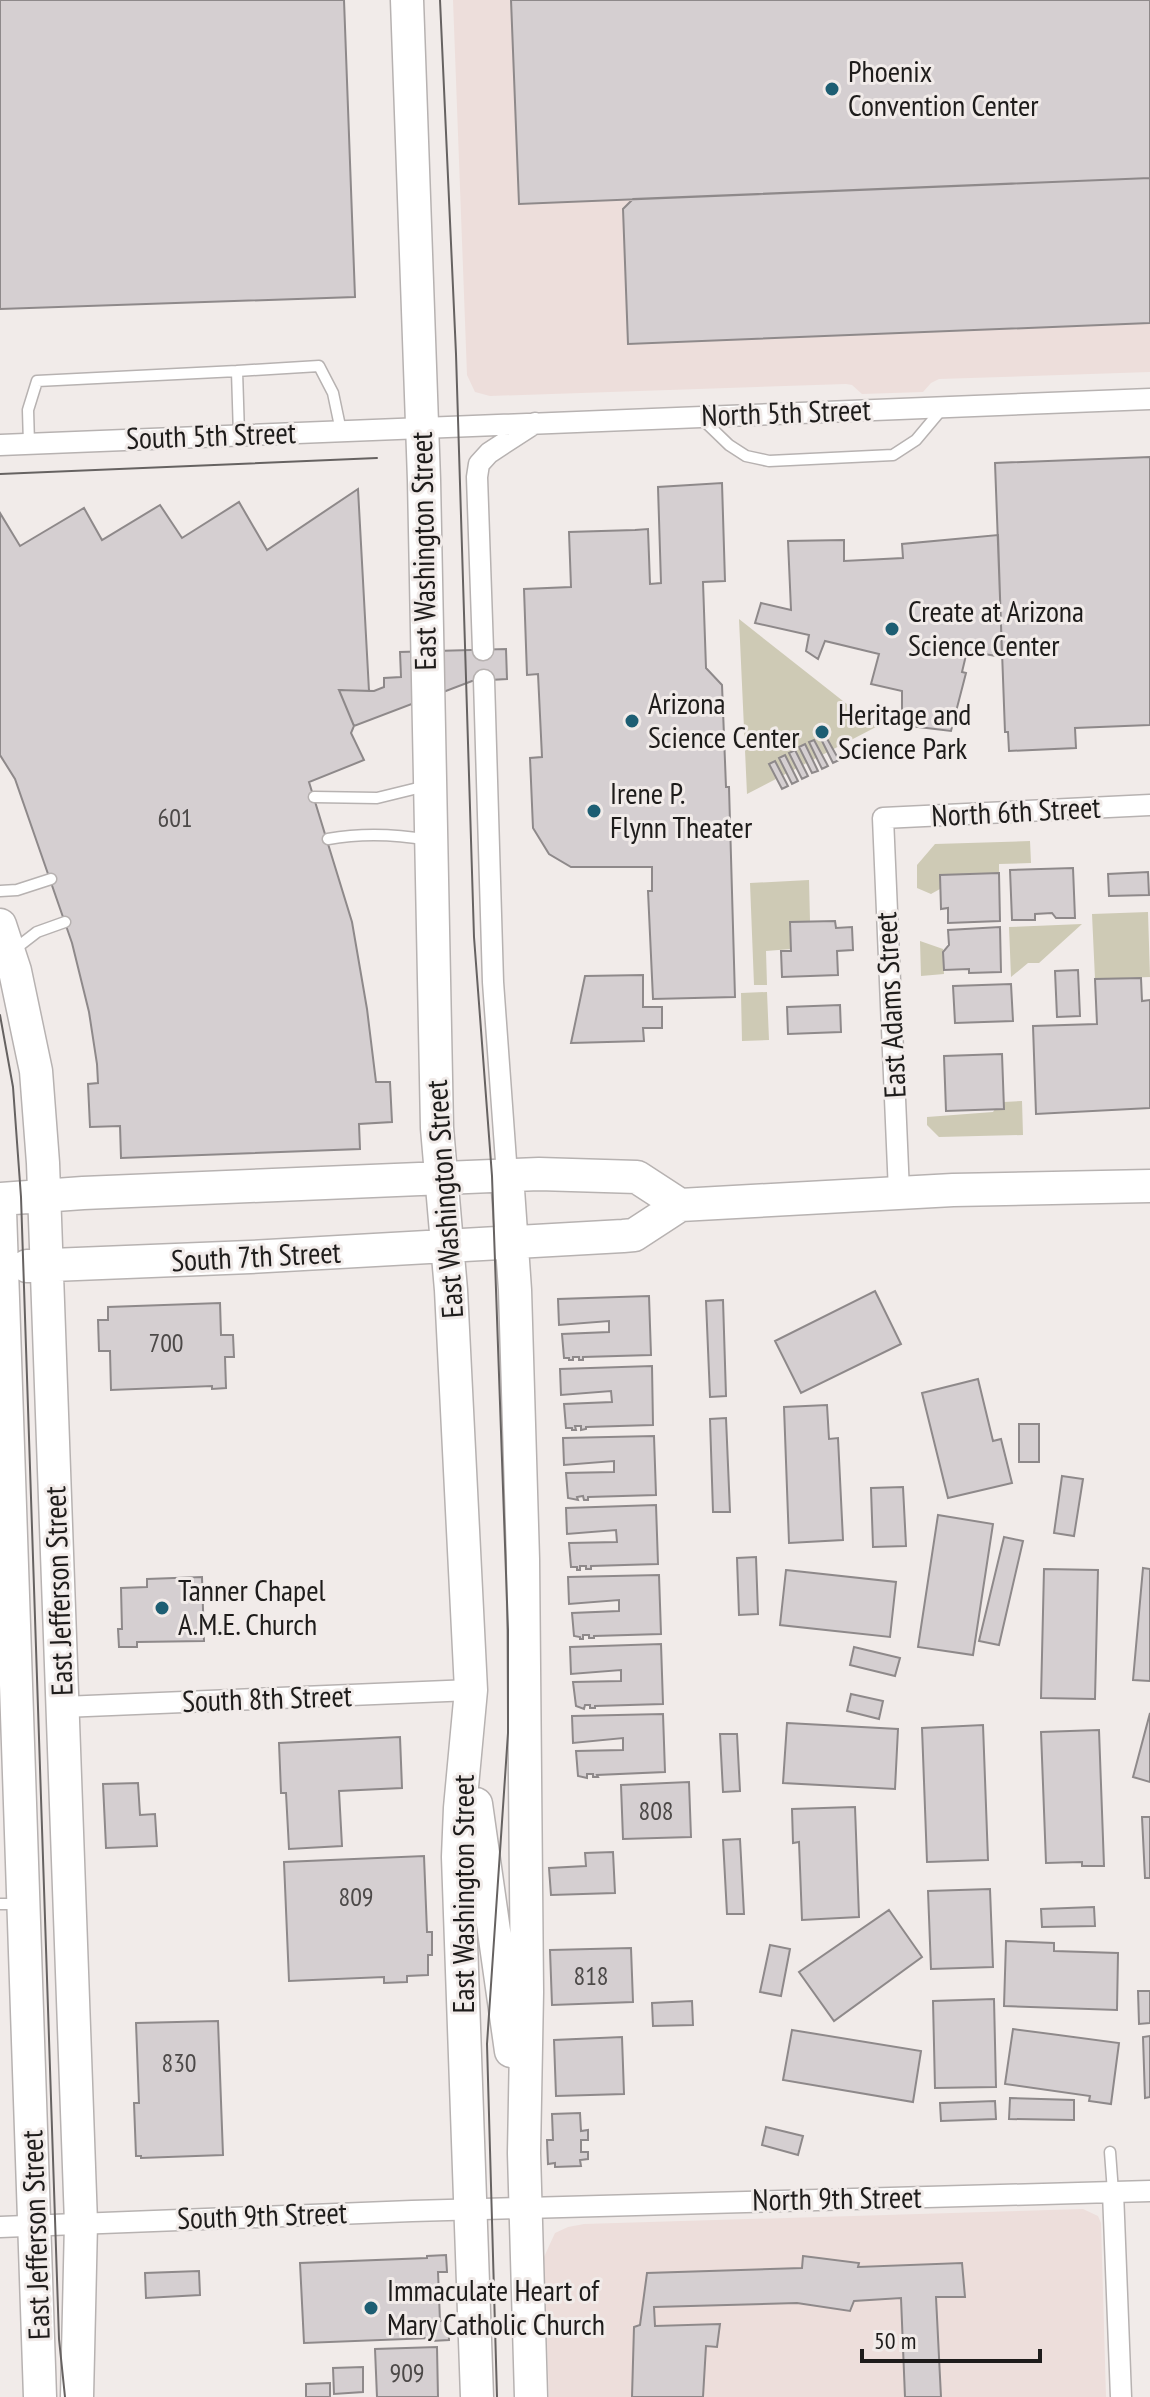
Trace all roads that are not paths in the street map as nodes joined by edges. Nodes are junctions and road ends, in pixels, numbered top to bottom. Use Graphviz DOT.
graph roads {
  1 [pos="407,0"];
  2 [pos="237,371"];
  3 [pos="1150,399"];
  4 [pos="944,407"];
  5 [pos="699,416"];
  6 [pos="535,423"];
  7 [pos="421,427"];
  8 [pos="341,431"];
  9 [pos="239,435"];
  10 [pos="29,444"];
  11 [pos="0,445"];
  12 [pos="483,650"];
  13 [pos="484,680"];
  14 [pos="429,785"];
  15 [pos="314,797"];
  16 [pos="1150,805"];
  17 [pos="883,818"];
  18 [pos="328,839"];
  19 [pos="430,840"];
  20 [pos="51,879"];
  21 [pos="0,891"];
  22 [pos="65,922"];
  23 [pos="5,939"];
  24 [pos="507,1175"];
  25 [pos="442,1177"];
  26 [pos="1150,1186"];
  27 [pos="899,1192"];
  28 [pos="44,1196"];
  29 [pos="0,1199"];
  30 [pos="680,1205"];
  31 [pos="0,1210"];
  32 [pos="512,1242"];
  33 [pos="448,1245"];
  34 [pos="46,1265"];
  35 [pos="2,1267"];
  36 [pos="5,1469"];
  37 [pos="471,1690"];
  38 [pos="63,1707"];
  39 [pos="12,1904"];
  40 [pos="1110,2152"];
  41 [pos="524,2153"];
  42 [pos="1150,2191"];
  43 [pos="1113,2192"];
  44 [pos="525,2208"];
  45 [pos="471,2209"];
  46 [pos="81,2223"];
  47 [pos="36,2225"];
  48 [pos="0,2227"];
  49 [pos="82,2262"];
  50 [pos="40,2397"];
  51 [pos="77,2397"];
  52 [pos="97,2397"];
  53 [pos="477,2397"];
  54 [pos="531,2397"];
  55 [pos="1121,2397"];
  1 -- 7 [label="main road, East Washington Street"];
  2 -- 8 [label="lane"];
  2 -- 9 [label="lane"];
  2 -- 10 [label="lane"];
  3 -- 4 [label="street, North 5th Street"];
  4 -- 5 [label="street, North 5th Street"];
  4 -- 5 [label="lane"];
  5 -- 6 [label="street, North 5th Street"];
  6 -- 7 [label="street, North 5th Street"];
  6 -- 12 [label="street, East Washington Street"];
  7 -- 8 [label="street, South 5th Street"];
  7 -- 14 [label="main road, East Washington Street"];
  8 -- 9 [label="street, South 5th Street"];
  9 -- 10 [label="street, South 5th Street"];
  10 -- 11 [label="street, South 5th Street"];
  13 -- 24 [label="street, East Washington Street"];
  14 -- 15 [label="lane"];
  14 -- 19 [label="main road, East Washington Street"];
  16 -- 17 [label="street, North 6th Street"];
  17 -- 27 [label="street, East Adams Street"];
  18 -- 19 [label="lane"];
  19 -- 25 [label="main road, East Washington Street"];
  20 -- 21 [label="lane"];
  22 -- 23 [label="lane"];
  23 -- 28 [label="main road, East Jefferson Street"];
  24 -- 25 [label="main road"];
  24 -- 30 [label="main road"];
  24 -- 32 [label="main road, East Washington Street"];
  25 -- 28 [label="main road"];
  25 -- 33 [label="main road, East Washington Street"];
  26 -- 27 [label="main road"];
  27 -- 30 [label="main road"];
  28 -- 29 [label="main road"];
  28 -- 34 [label="main road, East Jefferson Street"];
  30 -- 32 [label="main road, South 7th Street"];
  31 -- 35 [label="main road, East Jefferson Street"];
  32 -- 33 [label="main road, South 7th Street"];
  32 -- 41 [label="main road, East Washington Street"];
  33 -- 34 [label="main road, South 7th Street"];
  33 -- 37 [label="main road, East Washington Street"];
  34 -- 35 [label="main road, South 7th Street"];
  34 -- 38 [label="main road, East Jefferson Street"];
  35 -- 36 [label="main road, East Jefferson Street"];
  36 -- 39 [label="main road, East Jefferson Street"];
  37 -- 38 [label="street, South 8th Street"];
  37 -- 41 [label="main road"];
  37 -- 45 [label="main road, East Washington Street"];
  38 -- 46 [label="main road, East Jefferson Street"];
  39 -- 47 [label="main road, East Jefferson Street"];
  40 -- 43 [label="lane"];
  41 -- 44 [label="main road, East Washington Street"];
  42 -- 43 [label="street, North 9th Street"];
  43 -- 44 [label="street, North 9th Street"];
  43 -- 55 [label="street"];
  44 -- 45 [label="street, South 9th Street"];
  44 -- 54 [label="main road, East Washington Street"];
  45 -- 46 [label="street, South 9th Street"];
  45 -- 53 [label="main road, East Washington Street"];
  46 -- 47 [label="street, South 9th Street"];
  46 -- 49 [label="main road, East Jefferson Street"];
  47 -- 48 [label="street, South 9th Street"];
  47 -- 50 [label="main road, East Jefferson Street"];
  49 -- 51 [label="main road, East Jefferson Street"];
  49 -- 52 [label="main road, East Jefferson Street"];
}
